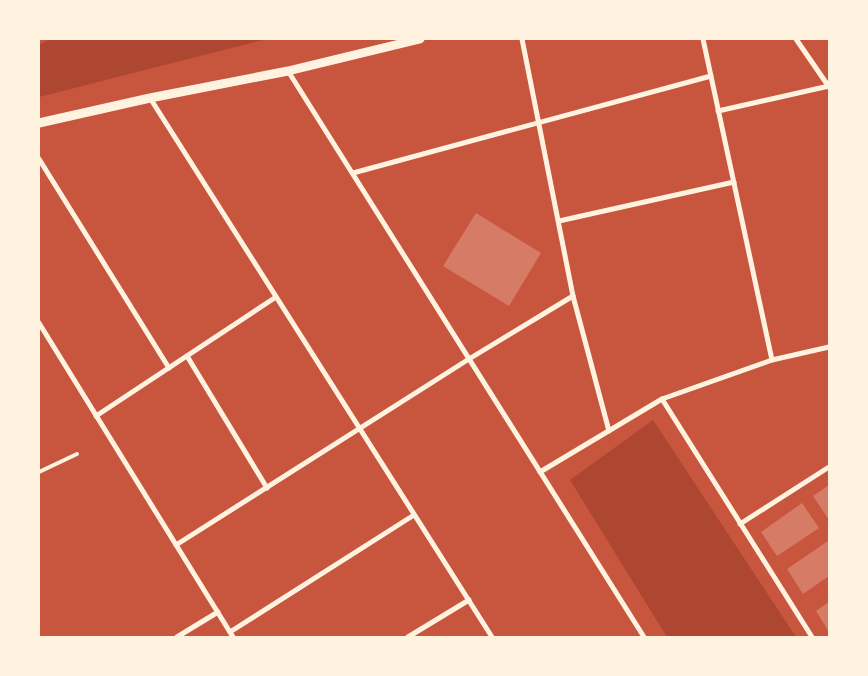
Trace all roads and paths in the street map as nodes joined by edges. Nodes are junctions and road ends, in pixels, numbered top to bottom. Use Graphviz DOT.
graph roads {
  1 [pos="420,39"];
  2 [pos="522,39"];
  3 [pos="702,39"];
  4 [pos="796,39"];
  5 [pos="402,41"];
  6 [pos="288,71"];
  7 [pos="711,76"];
  8 [pos="829,86"];
  9 [pos="150,98"];
  10 [pos="718,111"];
  11 [pos="39,123"];
  12 [pos="539,123"];
  13 [pos="39,159"];
  14 [pos="352,174"];
  15 [pos="734,182"];
  16 [pos="559,221"];
  17 [pos="573,296"];
  18 [pos="276,297"];
  19 [pos="39,323"];
  20 [pos="829,347"];
  21 [pos="187,356"];
  22 [pos="469,359"];
  23 [pos="772,360"];
  24 [pos="169,368"];
  25 [pos="662,399"];
  26 [pos="96,416"];
  27 [pos="360,429"];
  28 [pos="609,431"];
  29 [pos="77,454"];
  30 [pos="829,467"];
  31 [pos="39,472"];
  32 [pos="540,472"];
  33 [pos="267,488"];
  34 [pos="414,516"];
  35 [pos="740,524"];
  36 [pos="176,545"];
  37 [pos="469,600"];
  38 [pos="218,612"];
  39 [pos="232,635"];
  40 [pos="177,637"];
  41 [pos="408,637"];
  42 [pos="492,637"];
  43 [pos="644,637"];
  44 [pos="812,637"];
  1 -- 5 [label="street"];
  2 -- 12 [label="street"];
  3 -- 7 [label="street"];
  4 -- 8 [label="street"];
  5 -- 6 [label="street"];
  6 -- 9 [label="street"];
  6 -- 14 [label="street"];
  7 -- 10 [label="street"];
  7 -- 12 [label="street"];
  8 -- 10 [label="street"];
  9 -- 11 [label="street"];
  9 -- 18 [label="street"];
  10 -- 15 [label="street"];
  12 -- 14 [label="street"];
  12 -- 16 [label="street"];
  13 -- 24 [label="street"];
  14 -- 22 [label="street"];
  15 -- 16 [label="street"];
  15 -- 23 [label="street"];
  16 -- 17 [label="street"];
  17 -- 22 [label="street"];
  17 -- 28 [label="street"];
  18 -- 21 [label="street"];
  18 -- 27 [label="street"];
  19 -- 26 [label="street"];
  20 -- 23 [label="street"];
  21 -- 24 [label="street"];
  21 -- 33 [label="street"];
  22 -- 27 [label="street"];
  22 -- 32 [label="street"];
  23 -- 25 [label="street"];
  24 -- 26 [label="street"];
  25 -- 28 [label="street"];
  25 -- 35 [label="street"];
  26 -- 36 [label="street"];
  27 -- 33 [label="street"];
  27 -- 34 [label="street"];
  28 -- 32 [label="street"];
  29 -- 31 [label="lane"];
  30 -- 35 [label="street"];
  32 -- 43 [label="street"];
  33 -- 36 [label="street"];
  34 -- 37 [label="street"];
  34 -- 39 [label="street"];
  35 -- 44 [label="street"];
  36 -- 38 [label="street"];
  37 -- 41 [label="street"];
  37 -- 42 [label="street"];
  38 -- 39 [label="street"];
  38 -- 40 [label="street"];
}
